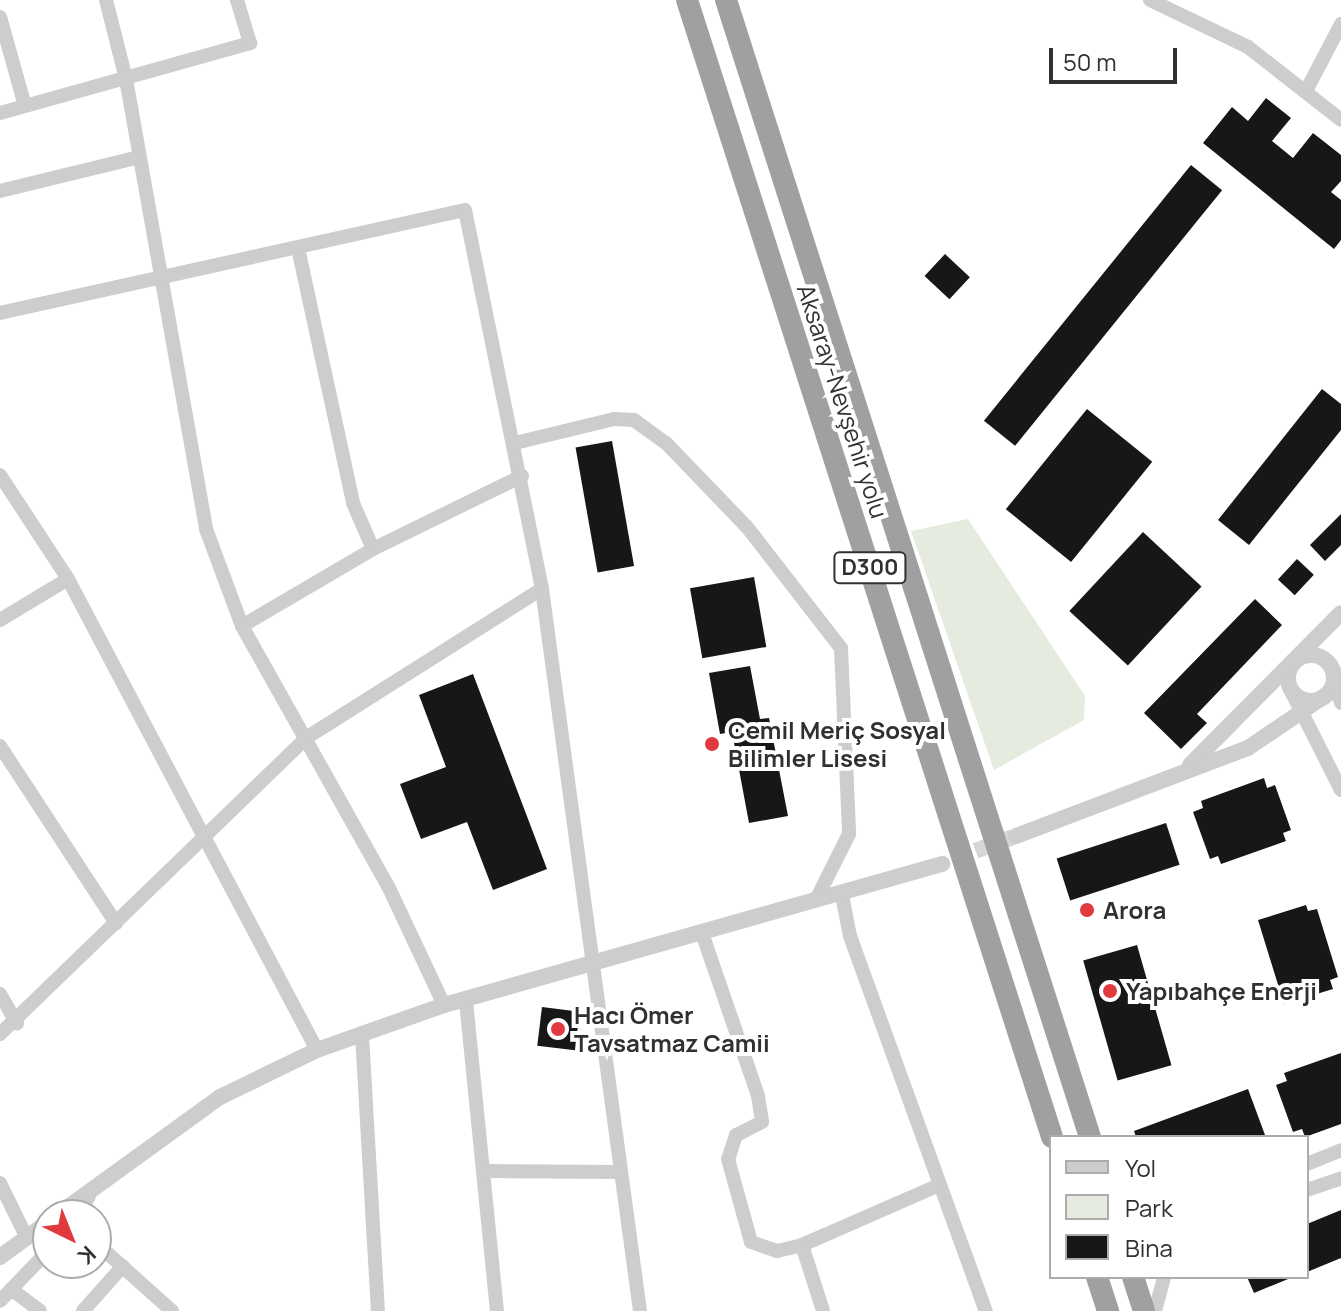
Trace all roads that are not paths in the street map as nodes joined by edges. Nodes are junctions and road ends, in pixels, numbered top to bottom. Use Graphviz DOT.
graph roads {
  1 [pos="106,0"];
  2 [pos="237,0"];
  3 [pos="687,0"];
  4 [pos="726,0"];
  5 [pos="1150,0"];
  6 [pos="0,17"];
  7 [pos="1341,24"];
  8 [pos="126,79"];
  9 [pos="1306,91"];
  10 [pos="25,106"];
  11 [pos="0,113"];
  12 [pos="1341,120"];
  13 [pos="139,157"];
  14 [pos="0,191"];
  15 [pos="298,248"];
  16 [pos="161,277"];
  17 [pos="0,313"];
  18 [pos="515,443"];
  19 [pos="0,475"];
  20 [pos="522,476"];
  21 [pos="373,549"];
  22 [pos="68,579"];
  23 [pos="542,589"];
  24 [pos="1341,613"];
  25 [pos="0,620"];
  26 [pos="242,626"];
  27 [pos="1295,661"];
  28 [pos="1335,687"];
  29 [pos="1291,691"];
  30 [pos="1301,717"];
  31 [pos="306,738"];
  32 [pos="0,746"];
  33 [pos="1183,772"];
  34 [pos="1341,790"];
  35 [pos="1016,836"];
  36 [pos="204,837"];
  37 [pos="942,864"];
  38 [pos="842,895"];
  39 [pos="816,900"];
  40 [pos="116,923"];
  41 [pos="702,933"];
  42 [pos="593,963"];
  43 [pos="0,994"];
  44 [pos="466,1001"];
  45 [pos="444,1005"];
  46 [pos="17,1023"];
  47 [pos="0,1034"];
  48 [pos="362,1035"];
  49 [pos="317,1050"];
  50 [pos="1051,1135"];
  51 [pos="1089,1135"];
  52 [pos="1341,1150"];
  53 [pos="1309,1163"];
  54 [pos="487,1171"];
  55 [pos="618,1172"];
  56 [pos="1341,1178"];
  57 [pos="0,1183"];
  58 [pos="937,1186"];
  59 [pos="1309,1189"];
  60 [pos="89,1196"];
  61 [pos="84,1199"];
  62 [pos="87,1199"];
  63 [pos="32,1234"];
  64 [pos="27,1238"];
  65 [pos="802,1245"];
  66 [pos="0,1257"];
  67 [pos="112,1257"];
  68 [pos="123,1266"];
  69 [pos="32,1267"];
  70 [pos="1091,1279"];
  71 [pos="1098,1279"];
  72 [pos="1134,1279"];
  73 [pos="1163,1279"];
  74 [pos="11,1289"];
  75 [pos="0,1301"];
  76 [pos="40,1311"];
  77 [pos="83,1311"];
  78 [pos="172,1311"];
  79 [pos="378,1311"];
  80 [pos="497,1311"];
  81 [pos="640,1311"];
  82 [pos="823,1311"];
  83 [pos="986,1311"];
  84 [pos="1098,1311"];
  85 [pos="1108,1311"];
  86 [pos="1144,1311"];
  87 [pos="1155,1311"];
  1 -- 8 [label="street"];
  2 -- 8 [label="street"];
  3 -- 50 [label="highway, Aksaray-Nevşehir yolu / D300"];
  4 -- 51 [label="highway, Aksaray-Nevşehir yolu / D300"];
  5 -- 9 [label="street"];
  6 -- 10 [label="street"];
  7 -- 9 [label="street"];
  8 -- 10 [label="street"];
  8 -- 13 [label="street"];
  9 -- 12 [label="street"];
  10 -- 11 [label="street"];
  13 -- 14 [label="street"];
  13 -- 16 [label="street"];
  15 -- 16 [label="street"];
  15 -- 18 [label="street"];
  15 -- 21 [label="street"];
  16 -- 17 [label="street"];
  16 -- 26 [label="street"];
  18 -- 20 [label="street"];
  18 -- 39 [label="street"];
  19 -- 22 [label="street"];
  20 -- 21 [label="street"];
  20 -- 23 [label="street"];
  21 -- 26 [label="street"];
  22 -- 25 [label="street"];
  22 -- 36 [label="street"];
  23 -- 31 [label="street"];
  23 -- 42 [label="street"];
  24 -- 27 [label="street"];
  26 -- 31 [label="street"];
  27 -- 28 [label="street"];
  27 -- 29 [label="street"];
  27 -- 33 [label="street"];
  28 -- 29 [label="street"];
  28 -- 30 [label="street"];
  29 -- 30 [label="street"];
  30 -- 33 [label="street"];
  30 -- 34 [label="street"];
  31 -- 36 [label="street"];
  31 -- 45 [label="street"];
  32 -- 40 [label="street"];
  33 -- 35 [label="street"];
  36 -- 40 [label="street"];
  36 -- 49 [label="street"];
  37 -- 38 [label="street"];
  38 -- 39 [label="street"];
  38 -- 58 [label="street"];
  39 -- 41 [label="street"];
  40 -- 46 [label="street"];
  41 -- 42 [label="street"];
  41 -- 65 [label="street"];
  42 -- 44 [label="street"];
  42 -- 55 [label="street"];
  43 -- 46 [label="street"];
  44 -- 45 [label="street"];
  44 -- 54 [label="street"];
  45 -- 48 [label="street"];
  46 -- 47 [label="street"];
  48 -- 49 [label="street"];
  48 -- 79 [label="street"];
  49 -- 60 [label="street"];
  52 -- 53 [label="street"];
  54 -- 55 [label="street"];
  54 -- 80 [label="street"];
  55 -- 81 [label="street"];
  56 -- 59 [label="street"];
  57 -- 64 [label="street"];
  58 -- 65 [label="street"];
  58 -- 83 [label="street"];
  60 -- 61 [label="street"];
  60 -- 62 [label="street"];
  63 -- 64 [label="street"];
  64 -- 66 [label="street"];
  65 -- 82 [label="street"];
  67 -- 68 [label="street"];
  68 -- 77 [label="street"];
  68 -- 78 [label="street"];
  69 -- 74 [label="street"];
  70 -- 84 [label="street"];
  71 -- 85 [label="highway"];
  72 -- 86 [label="highway"];
  73 -- 87 [label="street"];
  74 -- 75 [label="street"];
  74 -- 76 [label="street"];
}
